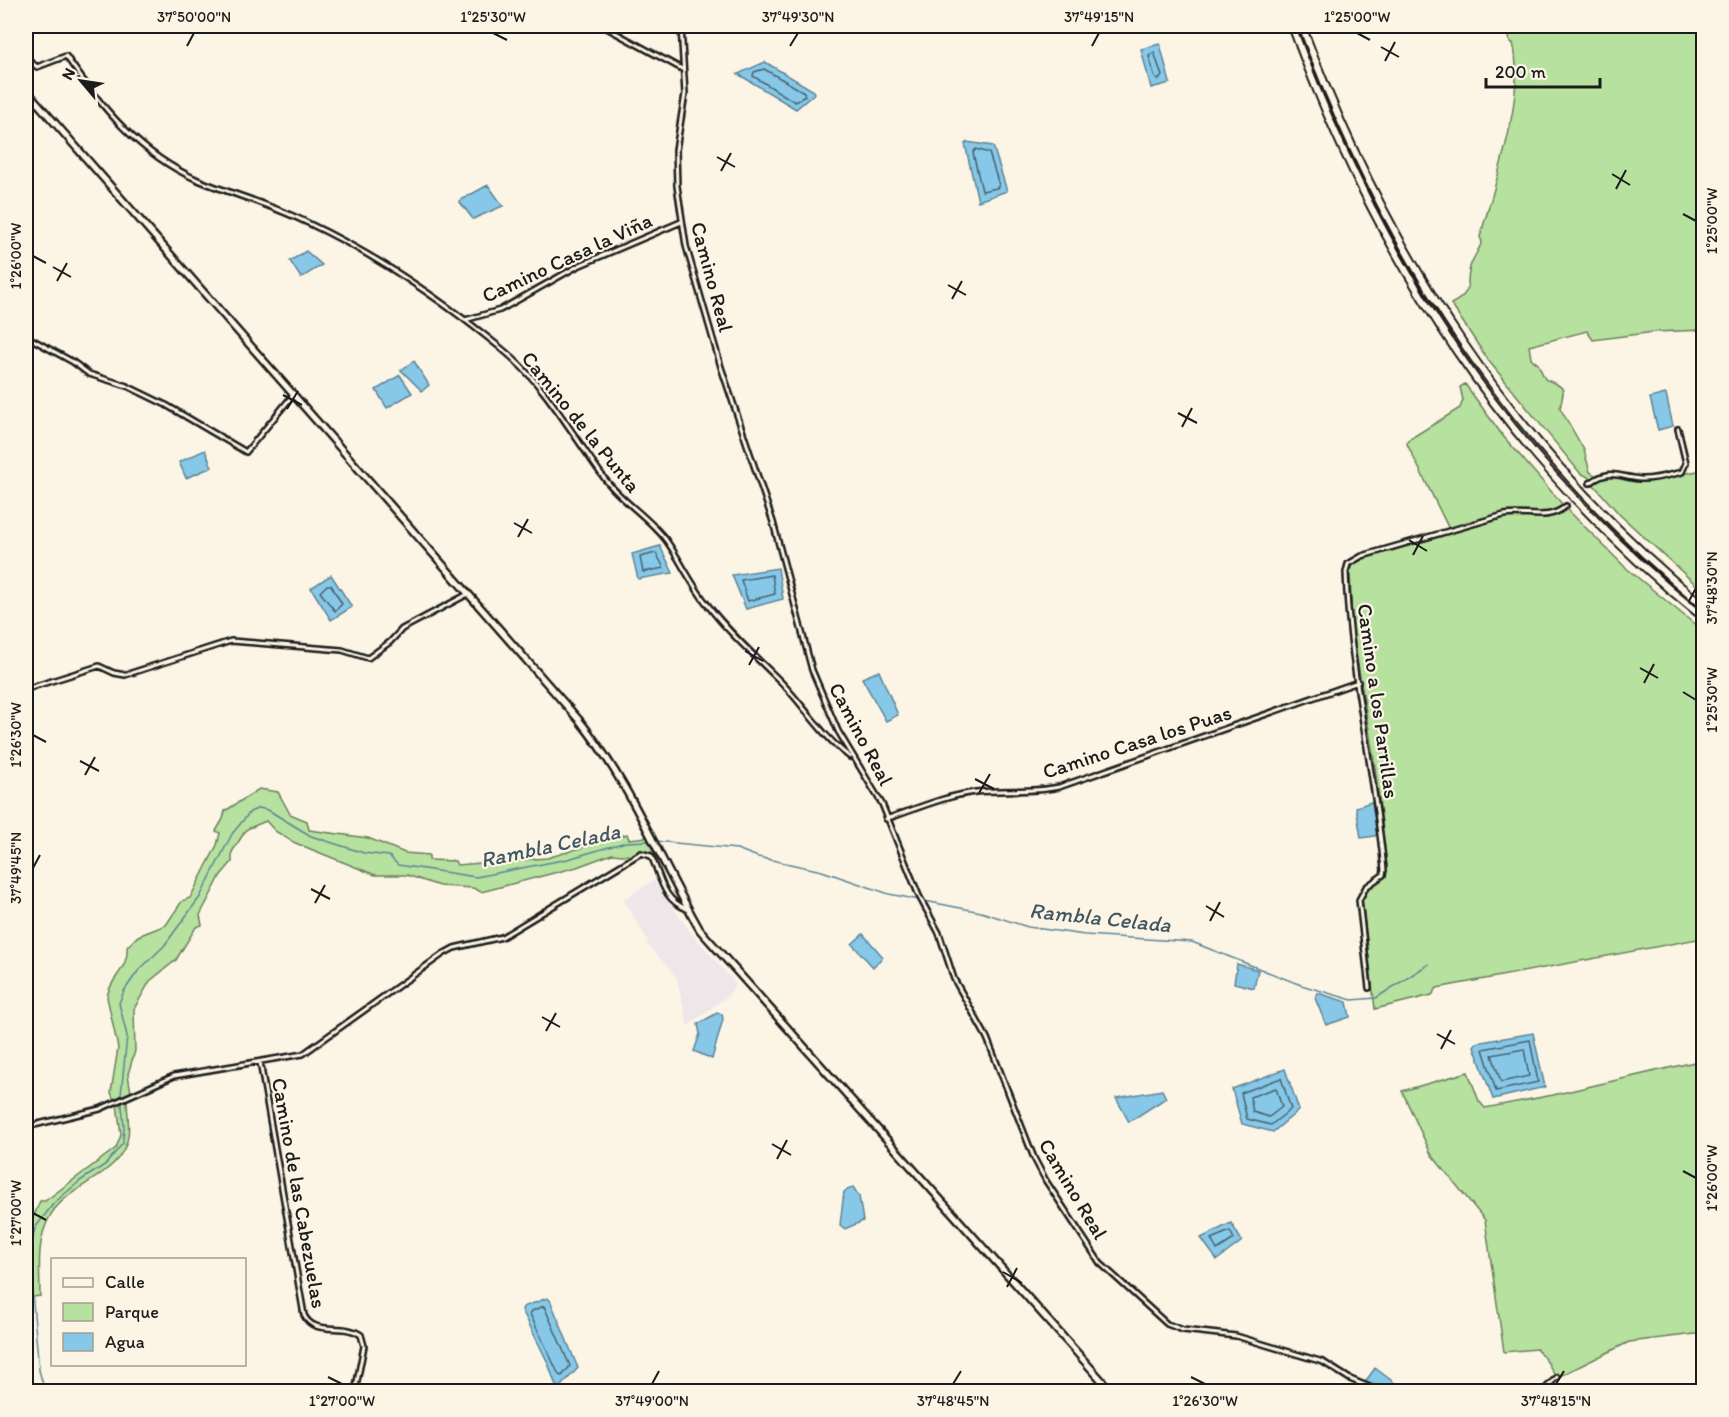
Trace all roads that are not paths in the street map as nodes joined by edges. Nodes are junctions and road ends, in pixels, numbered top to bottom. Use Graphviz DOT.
graph roads {
  1 [pos="603,26"];
  2 [pos="681,26"];
  3 [pos="1292,26"];
  4 [pos="1302,26"];
  5 [pos="26,58"];
  6 [pos="682,69"];
  7 [pos="26,90"];
  8 [pos="682,221"];
  9 [pos="465,320"];
  10 [pos="26,336"];
  11 [pos="293,395"];
  12 [pos="1678,429"];
  13 [pos="1590,483"];
  14 [pos="1566,506"];
  15 [pos="468,594"];
  16 [pos="1704,606"];
  17 [pos="1704,618"];
  18 [pos="1358,682"];
  19 [pos="26,689"];
  20 [pos="853,759"];
  21 [pos="886,819"];
  22 [pos="689,910"];
  23 [pos="1369,988"];
  24 [pos="260,1062"];
  25 [pos="26,1127"];
  26 [pos="1557,1377"];
  27 [pos="355,1392"];
  28 [pos="1112,1392"];
  29 [pos="1381,1392"];
  30 [pos="1542,1392"];
  1 -- 6 [label="street"];
  2 -- 6 [label="street, Camino Real"];
  3 -- 17 [label="highway"];
  4 -- 16 [label="highway"];
  5 -- 9 [label="street, Camino de la Punta"];
  6 -- 8 [label="street, Camino Real"];
  7 -- 11 [label="main road"];
  8 -- 9 [label="street, Camino Casa la Viña"];
  8 -- 20 [label="street, Camino Real"];
  9 -- 20 [label="street, Camino de la Punta"];
  10 -- 11 [label="street"];
  11 -- 15 [label="main road"];
  12 -- 13 [label="street"];
  14 -- 18 [label="street, Camino a los Parrillas"];
  15 -- 19 [label="street"];
  15 -- 22 [label="main road"];
  18 -- 21 [label="street, Camino Casa los Puas"];
  18 -- 23 [label="street, Camino a los Parrillas"];
  20 -- 21 [label="street, Camino Real"];
  21 -- 29 [label="street, Camino Real"];
  22 -- 24 [label="street"];
  22 -- 28 [label="main road"];
  24 -- 25 [label="street"];
  24 -- 27 [label="street, Camino de las Cabezuelas"];
  26 -- 30 [label="street"];
}
